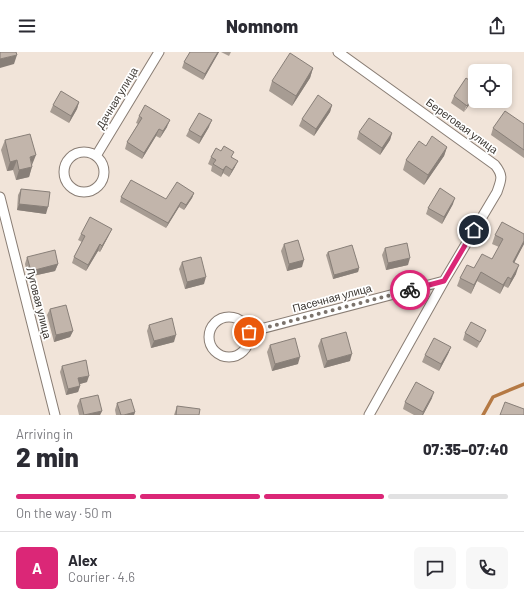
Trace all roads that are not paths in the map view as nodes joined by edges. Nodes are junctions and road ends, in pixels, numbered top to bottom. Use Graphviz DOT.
graph roads {
  1 [pos="159,52"];
  2 [pos="338,52"];
  3 [pos="96,156"];
  4 [pos="0,197"];
  5 [pos="444,281"];
  6 [pos="249,332"];
  7 [pos="55,415"];
  8 [pos="369,415"];
  1 -- 3 [label="street, Дачная улица"];
  2 -- 5 [label="street, Береговая улица"];
  3 -- 3 [label="street"];
  4 -- 7 [label="street, Луговая улица"];
  5 -- 6 [label="street, Пасечная улица"];
  5 -- 8 [label="street, Береговая улица"];
  6 -- 6 [label="street"];
}
